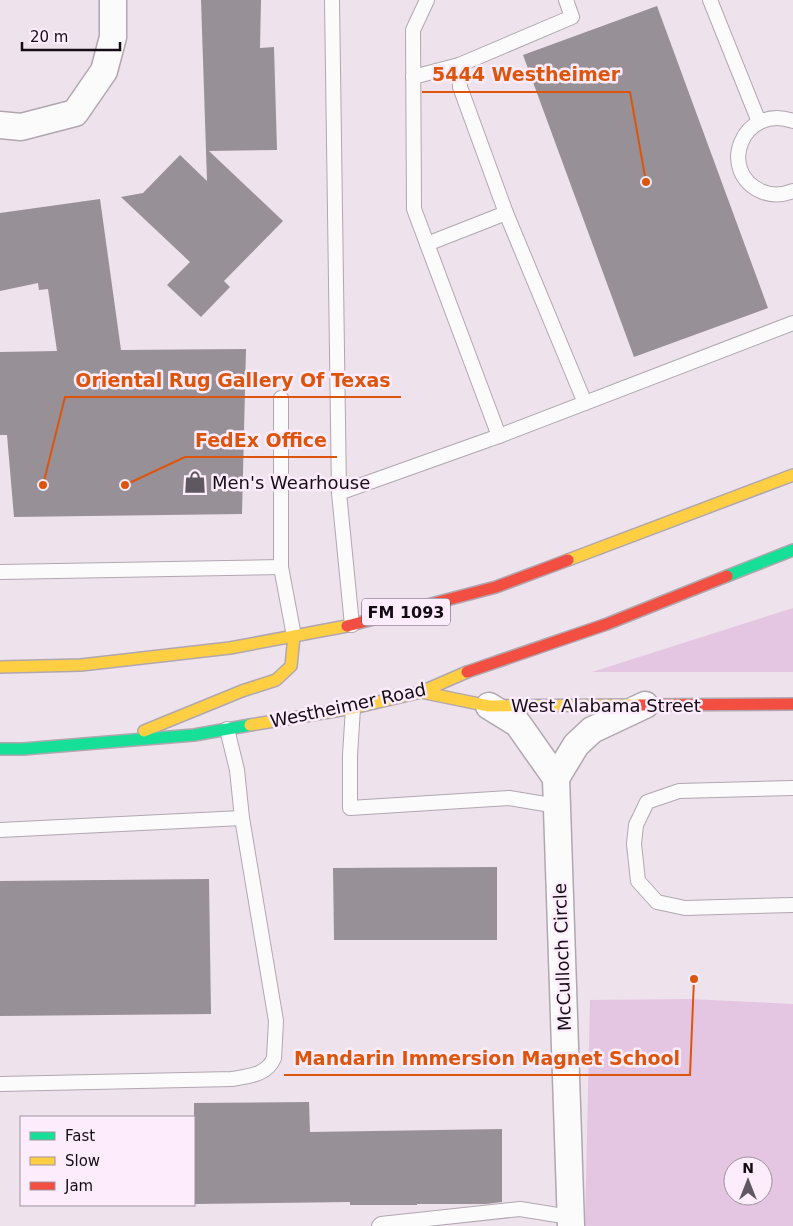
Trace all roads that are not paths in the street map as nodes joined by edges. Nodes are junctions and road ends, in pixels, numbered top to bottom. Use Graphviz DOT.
graph roads {
  1 [pos="113,0"];
  2 [pos="332,0"];
  3 [pos="427,0"];
  4 [pos="566,0"];
  5 [pos="710,0"];
  6 [pos="459,65"];
  7 [pos="413,77"];
  8 [pos="793,121"];
  9 [pos="759,122"];
  10 [pos="0,125"];
  11 [pos="792,193"];
  12 [pos="506,213"];
  13 [pos="427,244"];
  14 [pos="793,323"];
  15 [pos="281,398"];
  16 [pos="585,403"];
  17 [pos="500,436"];
  18 [pos="793,475"];
  19 [pos="339,493"];
  20 [pos="793,550"];
  21 [pos="281,567"];
  22 [pos="0,572"];
  23 [pos="352,625"];
  24 [pos="294,636"];
  25 [pos="0,667"];
  26 [pos="421,692"];
  27 [pos="793,704"];
  28 [pos="645,705"];
  29 [pos="489,706"];
  30 [pos="353,708"];
  31 [pos="227,729"];
  32 [pos="119,741"];
  33 [pos="0,749"];
  34 [pos="556,778"];
  35 [pos="793,788"];
  36 [pos="557,806"];
  37 [pos="242,818"];
  38 [pos="0,830"];
  39 [pos="793,905"];
  40 [pos="0,1084"];
  41 [pos="571,1221"];
  42 [pos="379,1226"];
  1 -- 10 [label="street"];
  2 -- 19 [label="lane"];
  3 -- 7 [label="lane"];
  4 -- 6 [label="lane"];
  5 -- 9 [label="lane"];
  6 -- 7 [label="lane"];
  6 -- 12 [label="lane"];
  7 -- 13 [label="lane"];
  8 -- 9 [label="lane"];
  9 -- 11 [label="lane"];
  12 -- 13 [label="lane"];
  12 -- 16 [label="lane"];
  13 -- 17 [label="lane"];
  14 -- 16 [label="lane"];
  15 -- 21 [label="lane"];
  16 -- 17 [label="lane"];
  17 -- 19 [label="lane"];
  18 -- 23 [label="main road, FM 1093"];
  19 -- 23 [label="lane"];
  20 -- 26 [label="main road, Westheimer Road"];
  21 -- 22 [label="lane"];
  21 -- 24 [label="lane"];
  23 -- 24 [label="main road, FM 1093"];
  24 -- 25 [label="main road, FM 1093"];
  24 -- 32 [label="main road"];
  26 -- 29 [label="main road, West Alabama Street"];
  26 -- 30 [label="main road, Westheimer Road"];
  27 -- 28 [label="main road, West Alabama Street"];
  28 -- 29 [label="main road, West Alabama Street"];
  28 -- 34 [label="street"];
  29 -- 34 [label="street"];
  30 -- 31 [label="main road, Westheimer Road"];
  30 -- 36 [label="lane"];
  31 -- 32 [label="main road, Westheimer Road"];
  31 -- 37 [label="lane"];
  32 -- 33 [label="main road, Westheimer Road"];
  34 -- 36 [label="street, McCulloch Circle"];
  35 -- 39 [label="lane"];
  36 -- 41 [label="street, McCulloch Circle"];
  37 -- 38 [label="lane"];
  37 -- 40 [label="lane"];
  41 -- 42 [label="lane"];
}
